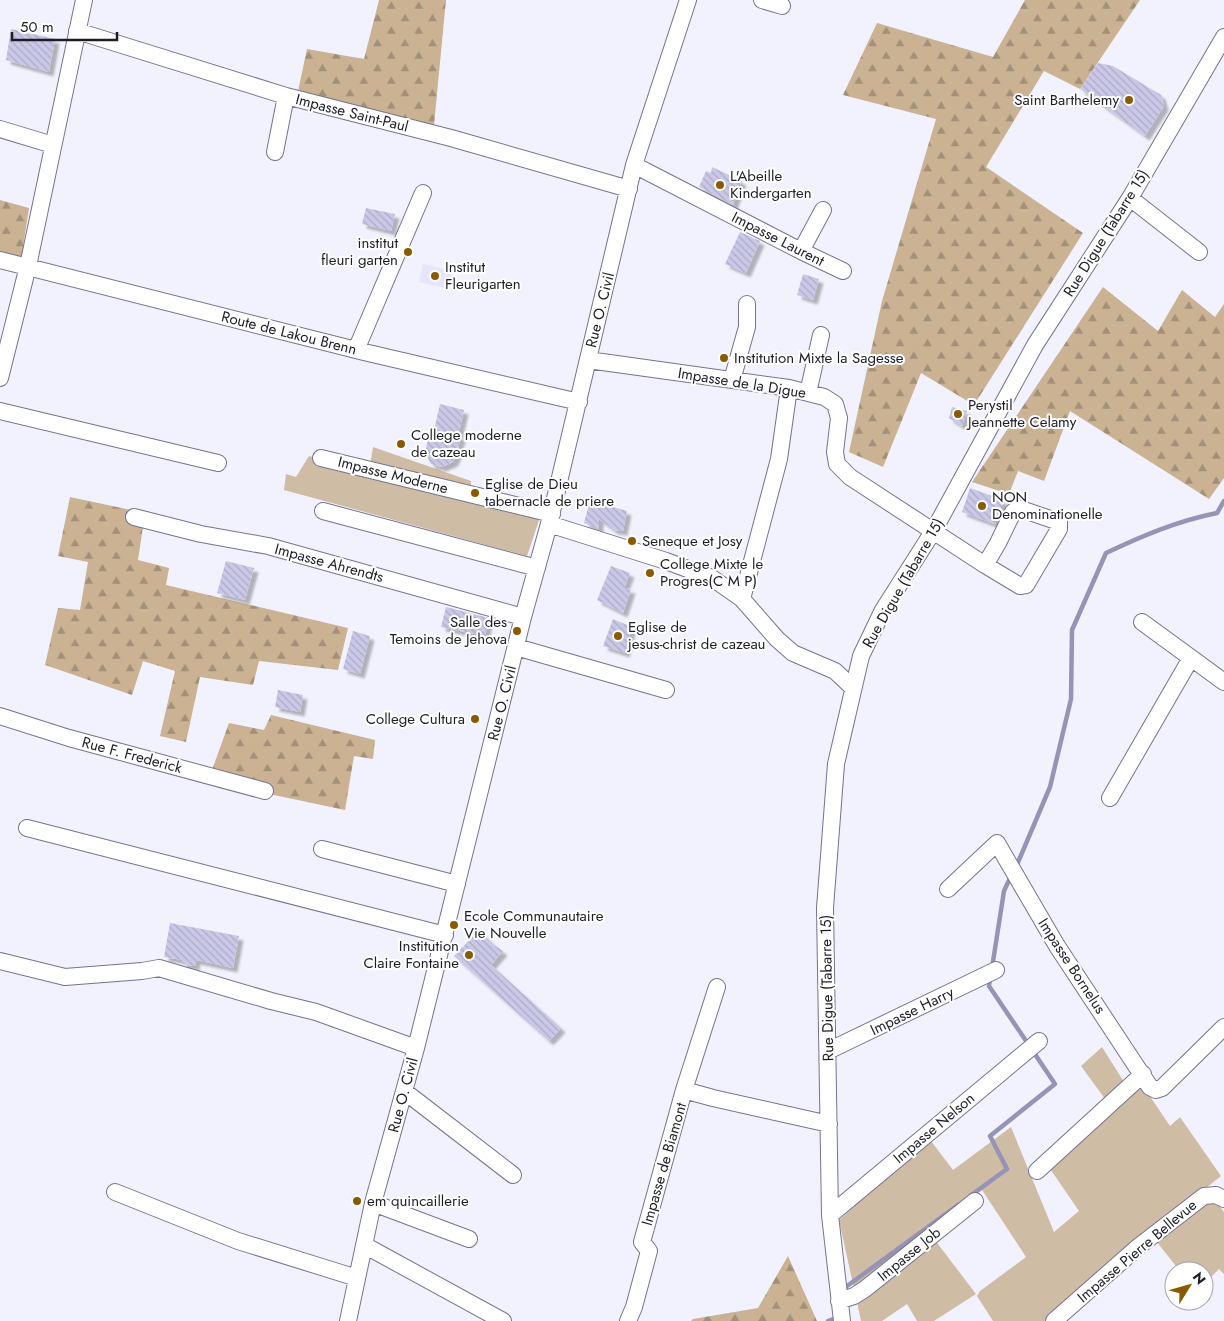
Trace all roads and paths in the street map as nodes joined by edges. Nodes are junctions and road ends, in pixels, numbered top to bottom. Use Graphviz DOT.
graph roads {
  1 [pos="84,0"];
  2 [pos="688,0"];
  3 [pos="762,0"];
  4 [pos="782,6"];
  5 [pos="77,31"];
  6 [pos="1224,38"];
  7 [pos="286,96"];
  8 [pos="0,129"];
  9 [pos="53,145"];
  10 [pos="275,152"];
  11 [pos="634,165"];
  12 [pos="629,189"];
  13 [pos="423,193"];
  14 [pos="1130,198"];
  15 [pos="823,210"];
  16 [pos="801,251"];
  17 [pos="1199,252"];
  18 [pos="0,260"];
  19 [pos="28,266"];
  20 [pos="843,271"];
  21 [pos="747,304"];
  22 [pos="821,335"];
  23 [pos="356,350"];
  24 [pos="588,360"];
  25 [pos="0,378"];
  26 [pos="732,380"];
  27 [pos="789,388"];
  28 [pos="808,393"];
  29 [pos="579,402"];
  30 [pos="0,411"];
  31 [pos="321,458"];
  32 [pos="218,463"];
  33 [pos="323,510"];
  34 [pos="134,517"];
  35 [pos="550,519"];
  36 [pos="934,530"];
  37 [pos="985,565"];
  38 [pos="537,568"];
  39 [pos="742,599"];
  40 [pos="523,617"];
  41 [pos="1142,622"];
  42 [pos="516,647"];
  43 [pos="1192,658"];
  44 [pos="1224,682"];
  45 [pos="853,688"];
  46 [pos="666,690"];
  47 [pos="0,716"];
  48 [pos="265,791"];
  49 [pos="1110,798"];
  50 [pos="27,828"];
  51 [pos="322,849"];
  52 [pos="457,884"];
  53 [pos="948,889"];
  54 [pos="445,935"];
  55 [pos="0,961"];
  56 [pos="996,970"];
  57 [pos="718,987"];
  58 [pos="1224,1027"];
  59 [pos="1039,1041"];
  60 [pos="416,1048"];
  61 [pos="828,1051"];
  62 [pos="1147,1080"];
  63 [pos="684,1090"];
  64 [pos="404,1092"];
  65 [pos="829,1124"];
  66 [pos="1037,1171"];
  67 [pos="513,1175"];
  68 [pos="115,1192"];
  69 [pos="1224,1199"];
  70 [pos="975,1201"];
  71 [pos="373,1203"];
  72 [pos="830,1215"];
  73 [pos="469,1239"];
  74 [pos="364,1245"];
  75 [pos="357,1278"];
  76 [pos="839,1295"];
  77 [pos="348,1321"];
  78 [pos="503,1321"];
  79 [pos="628,1321"];
  80 [pos="842,1321"];
  81 [pos="1054,1321"];
  1 -- 5 [label="street"];
  2 -- 11 [label="street, Rue O. Civil"];
  3 -- 4 [label="street"];
  5 -- 7 [label="street, Impasse Saint-Paul"];
  5 -- 9 [label="street"];
  6 -- 14 [label="street, Rue Digue (Tabarre 15)"];
  7 -- 10 [label="street"];
  7 -- 12 [label="street, Impasse Saint-Paul"];
  8 -- 9 [label="street"];
  9 -- 19 [label="street"];
  11 -- 12 [label="street, Rue O. Civil"];
  11 -- 16 [label="street, Impasse Laurent"];
  12 -- 24 [label="street, Rue O. Civil"];
  13 -- 23 [label="street"];
  14 -- 17 [label="street"];
  14 -- 36 [label="street, Rue Digue (Tabarre 15)"];
  15 -- 16 [label="street"];
  16 -- 20 [label="street, Impasse Laurent"];
  18 -- 19 [label="street, Route de Lakou Brenn"];
  19 -- 23 [label="street, Route de Lakou Brenn"];
  19 -- 25 [label="street"];
  21 -- 26 [label="street"];
  22 -- 28 [label="street"];
  23 -- 29 [label="street, Route de Lakou Brenn"];
  24 -- 26 [label="street, Impasse de la Digue"];
  24 -- 29 [label="street, Rue O. Civil"];
  26 -- 27 [label="street, Impasse de la Digue"];
  27 -- 28 [label="street, Impasse de la Digue"];
  27 -- 39 [label="street"];
  28 -- 36 [label="street, Impasse de la Digue"];
  29 -- 35 [label="street, Rue O. Civil"];
  30 -- 32 [label="street"];
  31 -- 35 [label="street, Impasse Moderne"];
  33 -- 38 [label="street"];
  34 -- 40 [label="street, Impasse Ahrendts"];
  35 -- 38 [label="street, Rue O. Civil"];
  35 -- 39 [label="street, Impasse Moderne"];
  36 -- 37 [label="street"];
  36 -- 45 [label="street, Rue Digue (Tabarre 15)"];
  37 -- 37 [label="street"];
  38 -- 40 [label="street, Rue O. Civil"];
  39 -- 45 [label="street, Impasse Moderne"];
  40 -- 42 [label="street, Rue O. Civil"];
  41 -- 43 [label="street"];
  42 -- 46 [label="street"];
  42 -- 52 [label="street, Rue O. Civil"];
  43 -- 44 [label="street"];
  43 -- 49 [label="street"];
  45 -- 61 [label="street, Rue Digue (Tabarre 15)"];
  47 -- 48 [label="street, Rue F. Frederick"];
  50 -- 54 [label="street"];
  51 -- 52 [label="street"];
  52 -- 54 [label="street, Rue O. Civil"];
  53 -- 62 [label="street, Impasse Bornelus"];
  54 -- 60 [label="street, Rue O. Civil"];
  55 -- 60 [label="street"];
  56 -- 61 [label="street, Impasse Harry"];
  57 -- 63 [label="street"];
  58 -- 62 [label="street"];
  59 -- 72 [label="street, Impasse Nelson"];
  60 -- 64 [label="street, Rue O. Civil"];
  61 -- 65 [label="street, Rue Digue (Tabarre 15)"];
  62 -- 66 [label="street"];
  63 -- 65 [label="street, Impasse de Biamont"];
  63 -- 79 [label="street, Impasse de Biamont"];
  64 -- 67 [label="street"];
  64 -- 71 [label="street, Rue O. Civil"];
  65 -- 72 [label="street, Rue Digue (Tabarre 15)"];
  68 -- 75 [label="street"];
  69 -- 81 [label="street, Impasse Pierre Bellevue"];
  70 -- 76 [label="street, Impasse Job"];
  71 -- 73 [label="street"];
  71 -- 74 [label="street, Rue O. Civil"];
  72 -- 76 [label="street, Rue Digue (Tabarre 15)"];
  74 -- 75 [label="street, Rue O. Civil"];
  74 -- 78 [label="street"];
  75 -- 77 [label="street, Rue O. Civil"];
  76 -- 80 [label="street, Rue Digue (Tabarre 15)"];
}
